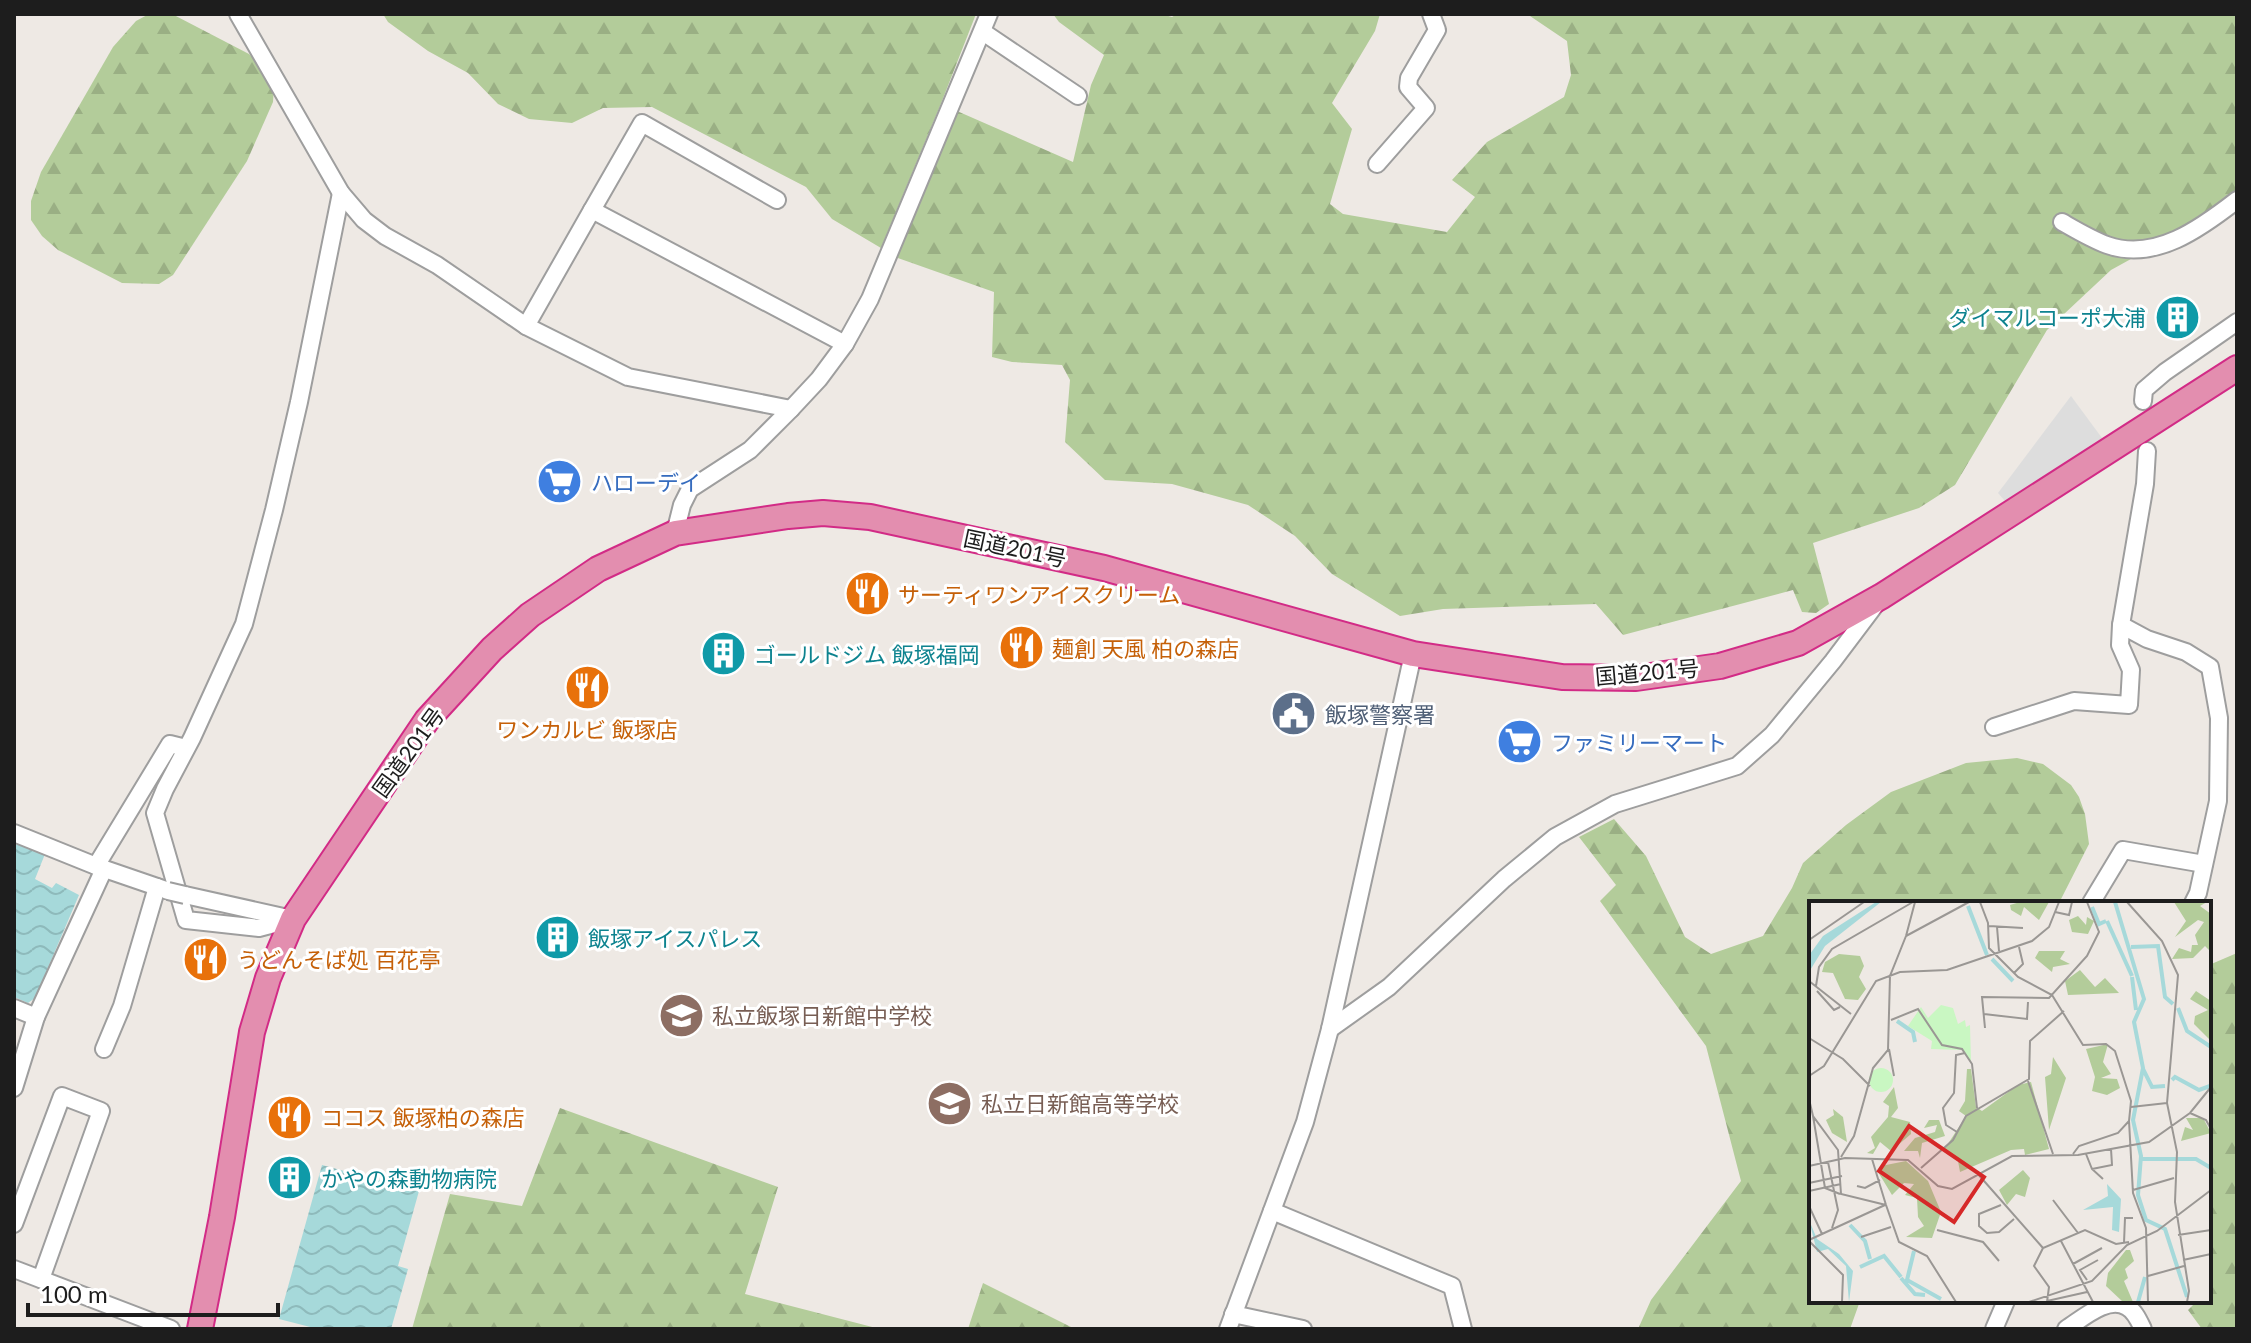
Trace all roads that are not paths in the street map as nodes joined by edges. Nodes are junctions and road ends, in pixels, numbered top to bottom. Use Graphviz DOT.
graph roads {
  1 [pos="238,14"];
  2 [pos="989,14"];
  3 [pos="1431,14"];
  4 [pos="983,32"];
  5 [pos="1078,96"];
  6 [pos="1377,164"];
  7 [pos="341,193"];
  8 [pos="777,200"];
  9 [pos="2237,200"];
  10 [pos="592,210"];
  11 [pos="2062,222"];
  12 [pos="2237,322"];
  13 [pos="526,326"];
  14 [pos="845,344"];
  15 [pos="2237,368"];
  16 [pos="2143,401"];
  17 [pos="791,409"];
  18 [pos="2147,451"];
  19 [pos="675,533"];
  20 [pos="1882,596"];
  21 [pos="2121,625"];
  22 [pos="1413,654"];
  23 [pos="1994,727"];
  24 [pos="186,748"];
  25 [pos="14,833"];
  26 [pos="2204,864"];
  27 [pos="100,868"];
  28 [pos="162,889"];
  29 [pos="2092,901"];
  30 [pos="2194,901"];
  31 [pos="293,919"];
  32 [pos="14,1008"];
  33 [pos="36,1017"];
  34 [pos="1330,1029"];
  35 [pos="104,1049"];
  36 [pos="14,1088"];
  37 [pos="1272,1211"];
  38 [pos="14,1224"];
  39 [pos="14,1269"];
  40 [pos="41,1279"];
  41 [pos="2005,1303"];
  42 [pos="1231,1322"];
  43 [pos="171,1329"];
  44 [pos="200,1329"];
  45 [pos="1303,1329"];
  46 [pos="1463,1329"];
  47 [pos="1994,1329"];
  48 [pos="2066,1329"];
  49 [pos="2143,1329"];
  1 -- 7 [label="street"];
  2 -- 4 [label="street"];
  3 -- 6 [label="street"];
  4 -- 5 [label="street"];
  4 -- 14 [label="street"];
  7 -- 13 [label="street"];
  7 -- 24 [label="street"];
  8 -- 10 [label="street"];
  9 -- 11 [label="street"];
  10 -- 13 [label="street"];
  10 -- 14 [label="street"];
  12 -- 16 [label="street"];
  13 -- 17 [label="street"];
  14 -- 17 [label="street"];
  15 -- 20 [label="highway, 国道201号"];
  17 -- 19 [label="street"];
  18 -- 21 [label="street"];
  19 -- 22 [label="highway, 国道201号"];
  19 -- 31 [label="highway, 国道201号"];
  20 -- 22 [label="highway, 国道201号"];
  20 -- 34 [label="street"];
  21 -- 23 [label="street"];
  21 -- 26 [label="street"];
  22 -- 34 [label="street"];
  24 -- 27 [label="street"];
  24 -- 31 [label="street"];
  25 -- 27 [label="street"];
  26 -- 29 [label="street"];
  26 -- 30 [label="street"];
  27 -- 28 [label="street"];
  27 -- 33 [label="street"];
  28 -- 31 [label="street, bridge"];
  28 -- 35 [label="street"];
  31 -- 44 [label="highway, 国道201号"];
  32 -- 33 [label="street"];
  33 -- 36 [label="street"];
  34 -- 37 [label="street"];
  37 -- 42 [label="street"];
  37 -- 46 [label="street"];
  38 -- 40 [label="street"];
  39 -- 40 [label="street"];
  40 -- 43 [label="street"];
  41 -- 47 [label="street"];
  42 -- 45 [label="street"];
  48 -- 49 [label="street"];
}
